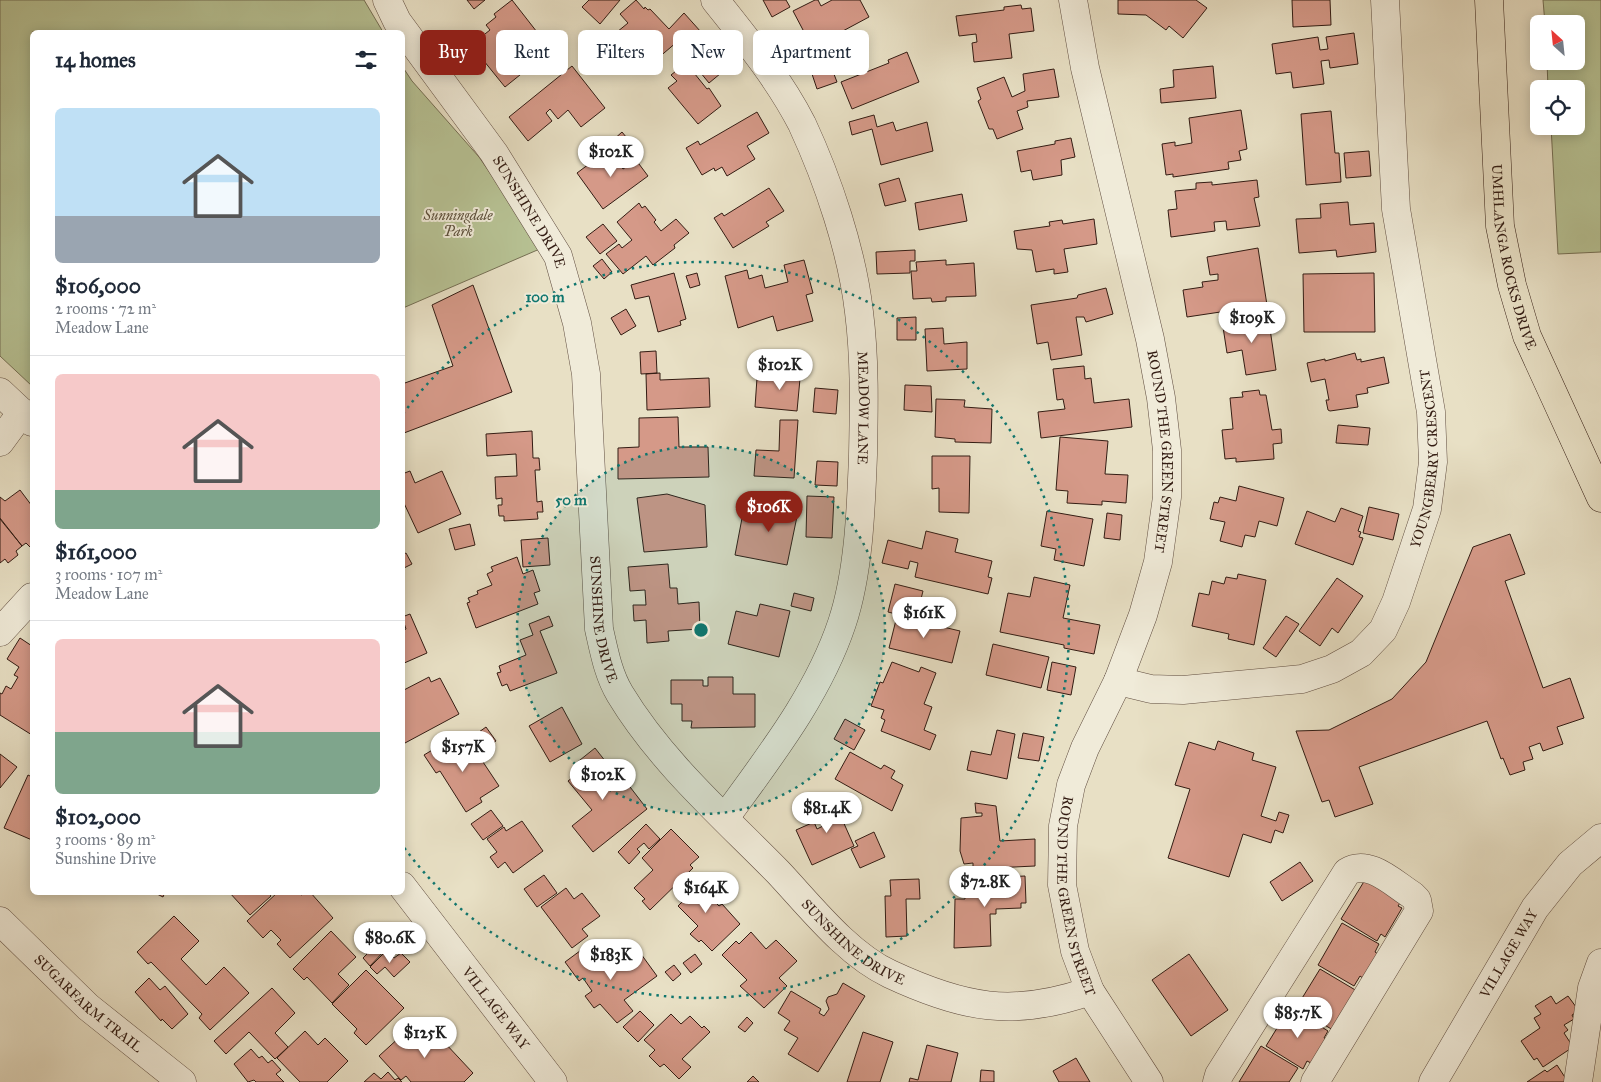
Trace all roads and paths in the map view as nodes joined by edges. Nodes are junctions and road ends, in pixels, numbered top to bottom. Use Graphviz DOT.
graph roads {
  1 [pos="387,0"];
  2 [pos="715,0"];
  3 [pos="1073,0"];
  4 [pos="1385,0"];
  5 [pos="1489,0"];
  6 [pos="404,30"];
  7 [pos="405,32"];
  8 [pos="0,392"];
  9 [pos="27,417"];
  10 [pos="0,442"];
  11 [pos="1601,498"];
  12 [pos="30,600"];
  13 [pos="0,632"];
  14 [pos="1118,681"];
  15 [pos="725,818"];
  16 [pos="1601,838"];
  17 [pos="405,890"];
  18 [pos="0,922"];
  19 [pos="1601,963"];
  20 [pos="1090,991"];
  21 [pos="1319,1081"];
  22 [pos="182,1082"];
  23 [pos="553,1082"];
  24 [pos="1150,1082"];
  25 [pos="1217,1082"];
  26 [pos="1433,1082"];
  27 [pos="1578,1082"];
  1 -- 6 [label="street, SUNSHINE DRIVE"];
  2 -- 15 [label="street, MEADOW LANE"];
  3 -- 14 [label="street, ROUND THE GREEN STREET"];
  4 -- 14 [label="street, YOUNGBERRY CRESCENT"];
  5 -- 11 [label="main road, UMHLANGA ROCKS DRIVE"];
  7 -- 15 [label="street, SUNSHINE DRIVE"];
  8 -- 9 [label="street"];
  9 -- 10 [label="street"];
  12 -- 13 [label="street"];
  14 -- 20 [label="street, ROUND THE GREEN STREET"];
  15 -- 20 [label="street, SUNSHINE DRIVE"];
  16 -- 26 [label="street, VILLAGE WAY"];
  17 -- 23 [label="street, VILLAGE WAY"];
  18 -- 22 [label="street, SUGARFARM TRAIL"];
  19 -- 27 [label="street"];
  20 -- 24 [label="street, ROUND THE GREEN STREET"];
  21 -- 25 [label="street"];
}
